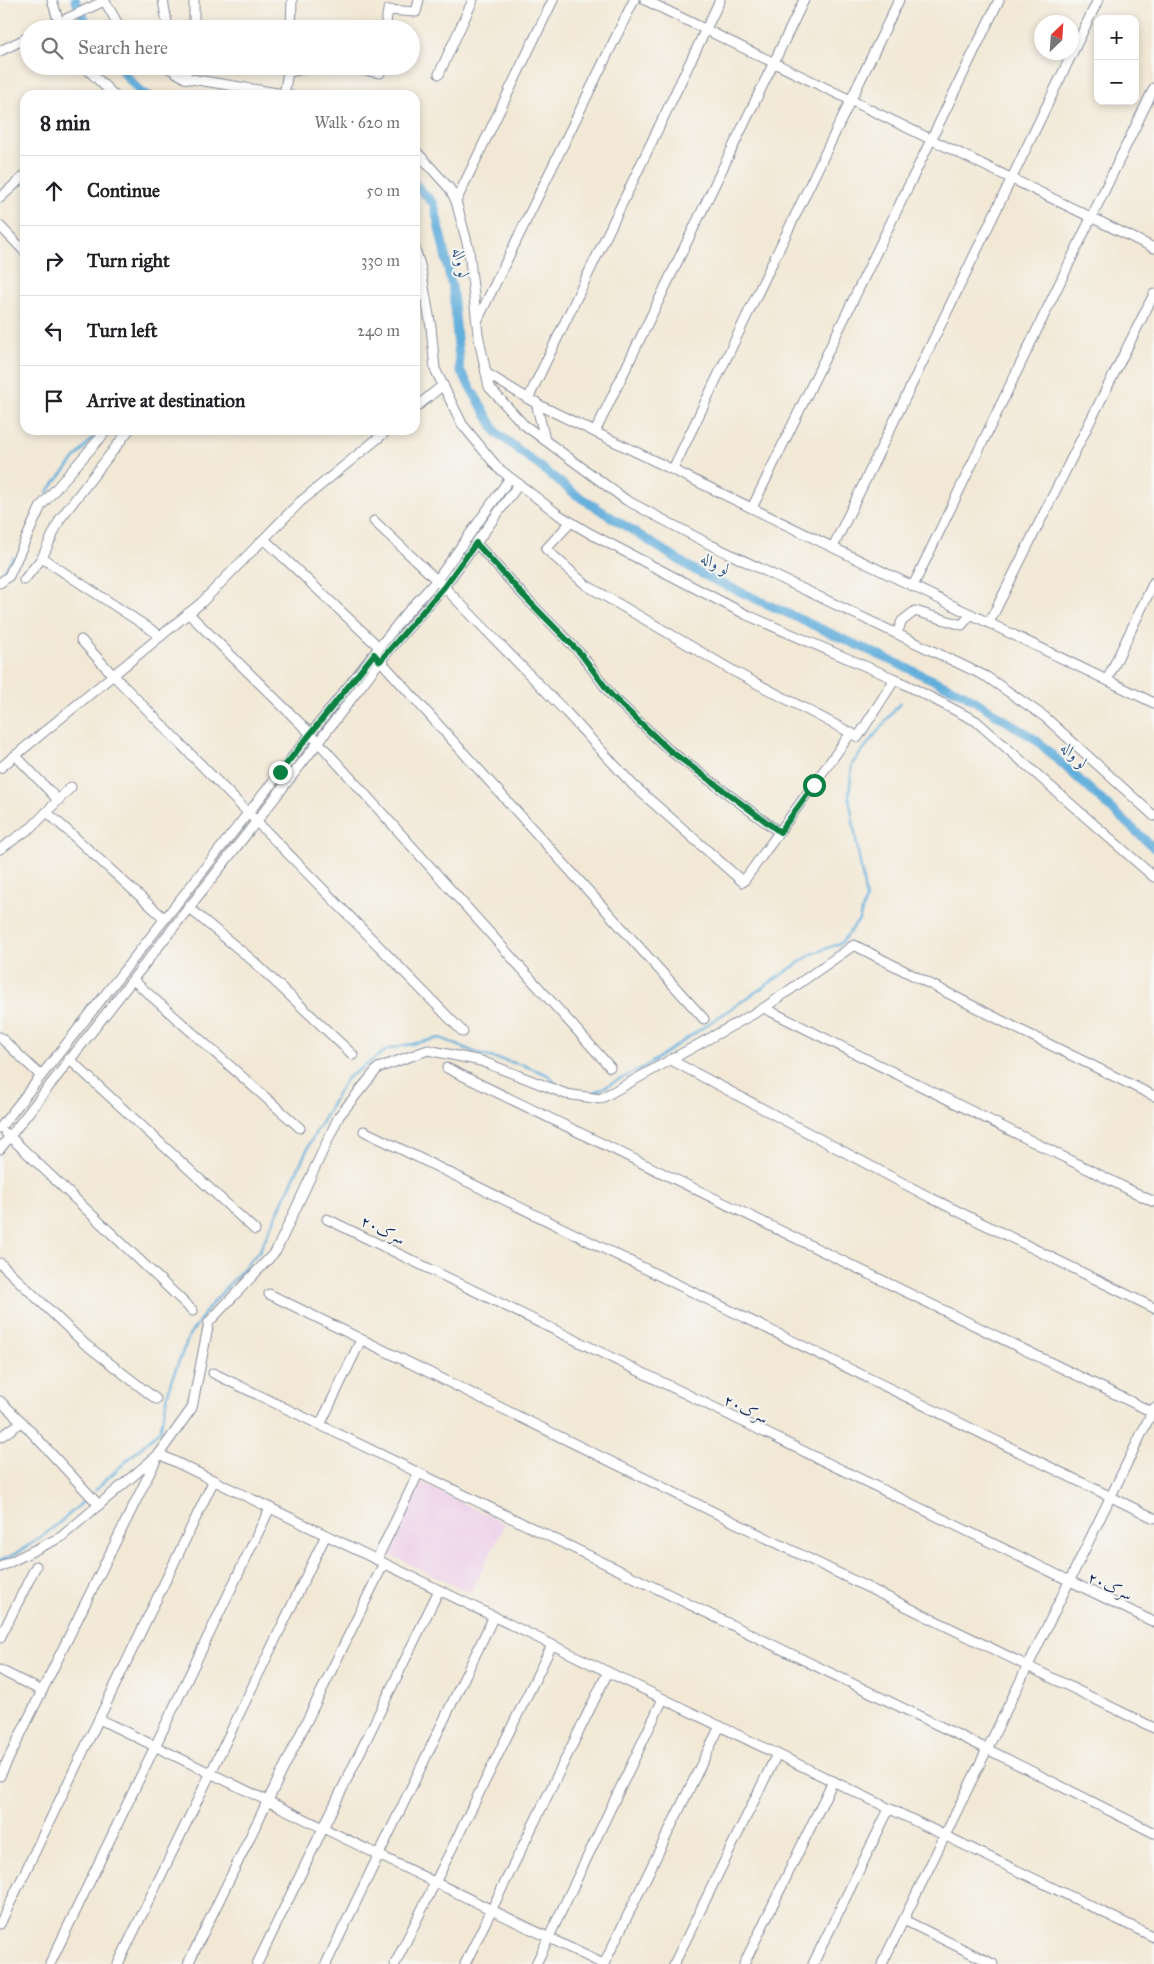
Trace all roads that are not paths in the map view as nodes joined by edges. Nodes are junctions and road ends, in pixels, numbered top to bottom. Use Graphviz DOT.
graph roads {
  1 [pos="52,0"];
  2 [pos="163,0"];
  3 [pos="194,0"];
  4 [pos="292,0"];
  5 [pos="419,0"];
  6 [pos="473,0"];
  7 [pos="553,0"];
  8 [pos="634,0"];
  9 [pos="645,0"];
  10 [pos="720,0"];
  11 [pos="804,0"];
  12 [pos="899,0"];
  13 [pos="999,0"];
  14 [pos="1098,0"];
  15 [pos="102,1"];
  16 [pos="388,5"];
  17 [pos="58,20"];
  18 [pos="65,20"];
  19 [pos="115,20"];
  20 [pos="166,20"];
  21 [pos="194,20"];
  22 [pos="291,20"];
  23 [pos="386,20"];
  24 [pos="706,30"];
  25 [pos="20,41"];
  26 [pos="0,51"];
  27 [pos="774,63"];
  28 [pos="439,74"];
  29 [pos="93,75"];
  30 [pos="180,75"];
  31 [pos="186,75"];
  32 [pos="289,75"];
  33 [pos="185,78"];
  34 [pos="1154,88"];
  35 [pos="108,90"];
  36 [pos="262,90"];
  37 [pos="287,90"];
  38 [pos="851,100"];
  39 [pos="931,139"];
  40 [pos="420,156"];
  41 [pos="1013,179"];
  42 [pos="20,180"];
  43 [pos="0,198"];
  44 [pos="456,201"];
  45 [pos="1092,218"];
  46 [pos="0,226"];
  47 [pos="20,247"];
  48 [pos="1154,248"];
  49 [pos="420,265"];
  50 [pos="1154,294"];
  51 [pos="476,322"];
  52 [pos="486,373"];
  53 [pos="443,385"];
  54 [pos="532,390"];
  55 [pos="528,398"];
  56 [pos="420,404"];
  57 [pos="537,404"];
  58 [pos="595,432"];
  59 [pos="103,435"];
  60 [pos="125,435"];
  61 [pos="382,435"];
  62 [pos="545,440"];
  63 [pos="673,469"];
  64 [pos="510,478"];
  65 [pos="519,484"];
  66 [pos="752,508"];
  67 [pos="374,522"];
  68 [pos="571,522"];
  69 [pos="264,539"];
  70 [pos="476,543"];
  71 [pos="833,547"];
  72 [pos="42,558"];
  73 [pos="24,580"];
  74 [pos="437,580"];
  75 [pos="1154,582"];
  76 [pos="0,583"];
  77 [pos="913,586"];
  78 [pos="444,587"];
  79 [pos="188,613"];
  80 [pos="971,614"];
  81 [pos="989,623"];
  82 [pos="897,633"];
  83 [pos="161,636"];
  84 [pos="81,640"];
  85 [pos="378,654"];
  86 [pos="113,675"];
  87 [pos="895,679"];
  88 [pos="1107,680"];
  89 [pos="1154,703"];
  90 [pos="852,733"];
  91 [pos="310,734"];
  92 [pos="317,744"];
  93 [pos="16,756"];
  94 [pos="0,768"];
  95 [pos="71,787"];
  96 [pos="58,800"];
  97 [pos="47,812"];
  98 [pos="249,813"];
  99 [pos="1154,816"];
  100 [pos="257,821"];
  101 [pos="780,832"];
  102 [pos="0,849"];
  103 [pos="1154,877"];
  104 [pos="189,908"];
  105 [pos="165,919"];
  106 [pos="133,980"];
  107 [pos="764,1008"];
  108 [pos="704,1019"];
  109 [pos="463,1032"];
  110 [pos="0,1037"];
  111 [pos="353,1055"];
  112 [pos="70,1059"];
  113 [pos="671,1060"];
  114 [pos="610,1067"];
  115 [pos="447,1068"];
  116 [pos="41,1076"];
  117 [pos="1154,1096"];
  118 [pos="0,1128"];
  119 [pos="300,1128"];
  120 [pos="364,1131"];
  121 [pos="10,1137"];
  122 [pos="0,1150"];
  123 [pos="1154,1202"];
  124 [pos="327,1219"];
  125 [pos="255,1230"];
  126 [pos="0,1263"];
  127 [pos="269,1294"];
  128 [pos="1154,1308"];
  129 [pos="193,1311"];
  130 [pos="361,1340"];
  131 [pos="212,1373"];
  132 [pos="156,1399"];
  133 [pos="0,1401"];
  134 [pos="1153,1411"];
  135 [pos="22,1422"];
  136 [pos="320,1426"];
  137 [pos="0,1438"];
  138 [pos="159,1454"];
  139 [pos="418,1474"];
  140 [pos="214,1480"];
  141 [pos="1111,1496"];
  142 [pos="99,1505"];
  143 [pos="270,1508"];
  144 [pos="1154,1518"];
  145 [pos="326,1535"];
  146 [pos="381,1561"];
  147 [pos="36,1566"];
  148 [pos="0,1567"];
  149 [pos="1069,1582"];
  150 [pos="440,1590"];
  151 [pos="494,1616"];
  152 [pos="1154,1622"];
  153 [pos="0,1638"];
  154 [pos="552,1645"];
  155 [pos="1028,1666"];
  156 [pos="0,1670"];
  157 [pos="608,1672"];
  158 [pos="42,1691"];
  159 [pos="663,1699"];
  160 [pos="99,1718"];
  161 [pos="720,1726"];
  162 [pos="1154,1728"];
  163 [pos="155,1746"];
  164 [pos="987,1750"];
  165 [pos="777,1754"];
  166 [pos="211,1773"];
  167 [pos="0,1776"];
  168 [pos="833,1782"];
  169 [pos="268,1801"];
  170 [pos="889,1809"];
  171 [pos="324,1828"];
  172 [pos="1154,1833"];
  173 [pos="945,1836"];
  174 [pos="379,1855"];
  175 [pos="435,1882"];
  176 [pos="491,1910"];
  177 [pos="904,1920"];
  178 [pos="0,1924"];
  179 [pos="1154,1937"];
  180 [pos="548,1938"];
  181 [pos="50,1964"];
  182 [pos="118,1964"];
  183 [pos="188,1964"];
  184 [pos="257,1964"];
  185 [pos="326,1964"];
  186 [pos="395,1964"];
  187 [pos="465,1964"];
  188 [pos="536,1964"];
  189 [pos="604,1964"];
  190 [pos="674,1964"];
  191 [pos="744,1964"];
  192 [pos="813,1964"];
  193 [pos="882,1964"];
  194 [pos="993,1964"];
  1 -- 17 [label="street"];
  2 -- 20 [label="street"];
  3 -- 21 [label="street"];
  4 -- 22 [label="street"];
  5 -- 16 [label="street"];
  6 -- 28 [label="street"];
  7 -- 44 [label="street"];
  8 -- 51 [label="street"];
  9 -- 24 [label="street"];
  10 -- 24 [label="street"];
  11 -- 27 [label="street"];
  12 -- 38 [label="street"];
  13 -- 39 [label="street"];
  14 -- 41 [label="street"];
  15 -- 18 [label="street"];
  15 -- 19 [label="street"];
  16 -- 23 [label="street"];
  24 -- 27 [label="street"];
  24 -- 54 [label="street"];
  25 -- 26 [label="street"];
  27 -- 38 [label="street"];
  27 -- 58 [label="street"];
  29 -- 35 [label="street"];
  30 -- 33 [label="street"];
  31 -- 33 [label="street"];
  32 -- 37 [label="street"];
  33 -- 36 [label="street"];
  34 -- 45 [label="street"];
  38 -- 39 [label="street"];
  38 -- 63 [label="street"];
  39 -- 41 [label="street"];
  39 -- 66 [label="street"];
  40 -- 44 [label="street"];
  41 -- 45 [label="street"];
  41 -- 71 [label="street"];
  42 -- 43 [label="street"];
  44 -- 51 [label="street"];
  45 -- 48 [label="street"];
  45 -- 77 [label="street"];
  46 -- 47 [label="street"];
  49 -- 53 [label="street"];
  50 -- 81 [label="street"];
  51 -- 52 [label="street"];
  52 -- 55 [label="street"];
  52 -- 62 [label="street"];
  53 -- 56 [label="street"];
  53 -- 64 [label="street"];
  54 -- 55 [label="street"];
  54 -- 57 [label="street"];
  55 -- 57 [label="street"];
  57 -- 58 [label="street"];
  57 -- 62 [label="street"];
  58 -- 63 [label="street"];
  59 -- 76 [label="street"];
  60 -- 72 [label="street"];
  61 -- 69 [label="street"];
  62 -- 82 [label="street"];
  63 -- 66 [label="street"];
  64 -- 65 [label="street"];
  64 -- 74 [label="street"];
  65 -- 68 [label="street"];
  65 -- 70 [label="street"];
  66 -- 71 [label="street"];
  67 -- 74 [label="street"];
  68 -- 87 [label="street"];
  68 -- 90 [label="street"];
  69 -- 79 [label="street"];
  69 -- 85 [label="street"];
  70 -- 78 [label="street"];
  70 -- 101 [label="street"];
  71 -- 77 [label="street"];
  72 -- 73 [label="street"];
  72 -- 83 [label="street"];
  74 -- 78 [label="street"];
  74 -- 85 [label="street"];
  75 -- 88 [label="street"];
  77 -- 80 [label="street"];
  78 -- 85 [label="street"];
  78 -- 101 [label="street"];
  79 -- 83 [label="street"];
  79 -- 91 [label="street"];
  80 -- 81 [label="street"];
  80 -- 82 [label="street"];
  81 -- 88 [label="street"];
  82 -- 99 [label="street"];
  83 -- 86 [label="street"];
  84 -- 86 [label="street"];
  85 -- 91 [label="street"];
  85 -- 92 [label="street"];
  85 -- 108 [label="street"];
  86 -- 93 [label="street"];
  86 -- 98 [label="street"];
  87 -- 90 [label="street"];
  87 -- 103 [label="street"];
  88 -- 89 [label="street"];
  90 -- 101 [label="street"];
  91 -- 92 [label="street"];
  91 -- 98 [label="street"];
  92 -- 100 [label="street"];
  92 -- 114 [label="street"];
  93 -- 94 [label="street"];
  93 -- 96 [label="street"];
  95 -- 96 [label="street"];
  96 -- 97 [label="street"];
  97 -- 102 [label="street"];
  97 -- 105 [label="street"];
  98 -- 100 [label="street"];
  98 -- 105 [label="street"];
  100 -- 104 [label="street"];
  100 -- 109 [label="street"];
  104 -- 106 [label="street"];
  104 -- 111 [label="street"];
  105 -- 116 [label="street"];
  106 -- 112 [label="street"];
  106 -- 119 [label="street"];
  107 -- 113 [label="street"];
  107 -- 117 [label="street"];
  107 -- 123 [label="street"];
  110 -- 116 [label="street"];
  112 -- 121 [label="street"];
  112 -- 125 [label="street"];
  113 -- 128 [label="street"];
  113 -- 138 [label="street"];
  115 -- 134 [label="street"];
  116 -- 118 [label="street"];
  118 -- 121 [label="street"];
  120 -- 141 [label="street"];
  121 -- 122 [label="street"];
  121 -- 129 [label="street"];
  124 -- 149 [label="street, سرک۲۰"];
  126 -- 132 [label="street"];
  127 -- 130 [label="street"];
  130 -- 136 [label="street"];
  130 -- 155 [label="street"];
  131 -- 136 [label="street"];
  133 -- 135 [label="street"];
  134 -- 141 [label="street"];
  135 -- 137 [label="street"];
  135 -- 142 [label="street"];
  136 -- 139 [label="street"];
  138 -- 140 [label="street"];
  138 -- 142 [label="street"];
  138 -- 158 [label="street"];
  139 -- 146 [label="street"];
  139 -- 164 [label="street"];
  140 -- 143 [label="street"];
  140 -- 160 [label="street"];
  141 -- 144 [label="street"];
  141 -- 149 [label="street"];
  142 -- 148 [label="street"];
  143 -- 145 [label="street"];
  143 -- 163 [label="street"];
  145 -- 146 [label="street"];
  145 -- 166 [label="street"];
  146 -- 150 [label="street"];
  146 -- 169 [label="street"];
  147 -- 153 [label="street"];
  149 -- 152 [label="street, سرک۲۰"];
  149 -- 155 [label="street"];
  150 -- 151 [label="street"];
  150 -- 171 [label="street"];
  151 -- 154 [label="street"];
  151 -- 174 [label="street"];
  154 -- 157 [label="street"];
  154 -- 175 [label="street"];
  155 -- 162 [label="street"];
  155 -- 164 [label="street"];
  156 -- 158 [label="street"];
  157 -- 159 [label="street"];
  157 -- 176 [label="street"];
  158 -- 167 [label="street"];
  159 -- 161 [label="street"];
  159 -- 180 [label="street"];
  160 -- 163 [label="street"];
  160 -- 178 [label="street"];
  161 -- 165 [label="street"];
  161 -- 189 [label="street"];
  163 -- 166 [label="street"];
  163 -- 181 [label="street"];
  164 -- 172 [label="street"];
  164 -- 173 [label="street"];
  165 -- 168 [label="street"];
  165 -- 190 [label="street"];
  166 -- 169 [label="street"];
  166 -- 182 [label="street"];
  168 -- 170 [label="street"];
  168 -- 191 [label="street"];
  169 -- 171 [label="street"];
  169 -- 183 [label="street"];
  170 -- 173 [label="street"];
  170 -- 192 [label="street"];
  171 -- 174 [label="street"];
  171 -- 184 [label="street"];
  173 -- 177 [label="street"];
  173 -- 179 [label="street"];
  174 -- 175 [label="street"];
  174 -- 185 [label="street"];
  175 -- 176 [label="street"];
  175 -- 186 [label="street"];
  176 -- 180 [label="street"];
  176 -- 187 [label="street"];
  177 -- 193 [label="street"];
  177 -- 194 [label="street"];
  180 -- 188 [label="street"];
  180 -- 189 [label="street"];
}
